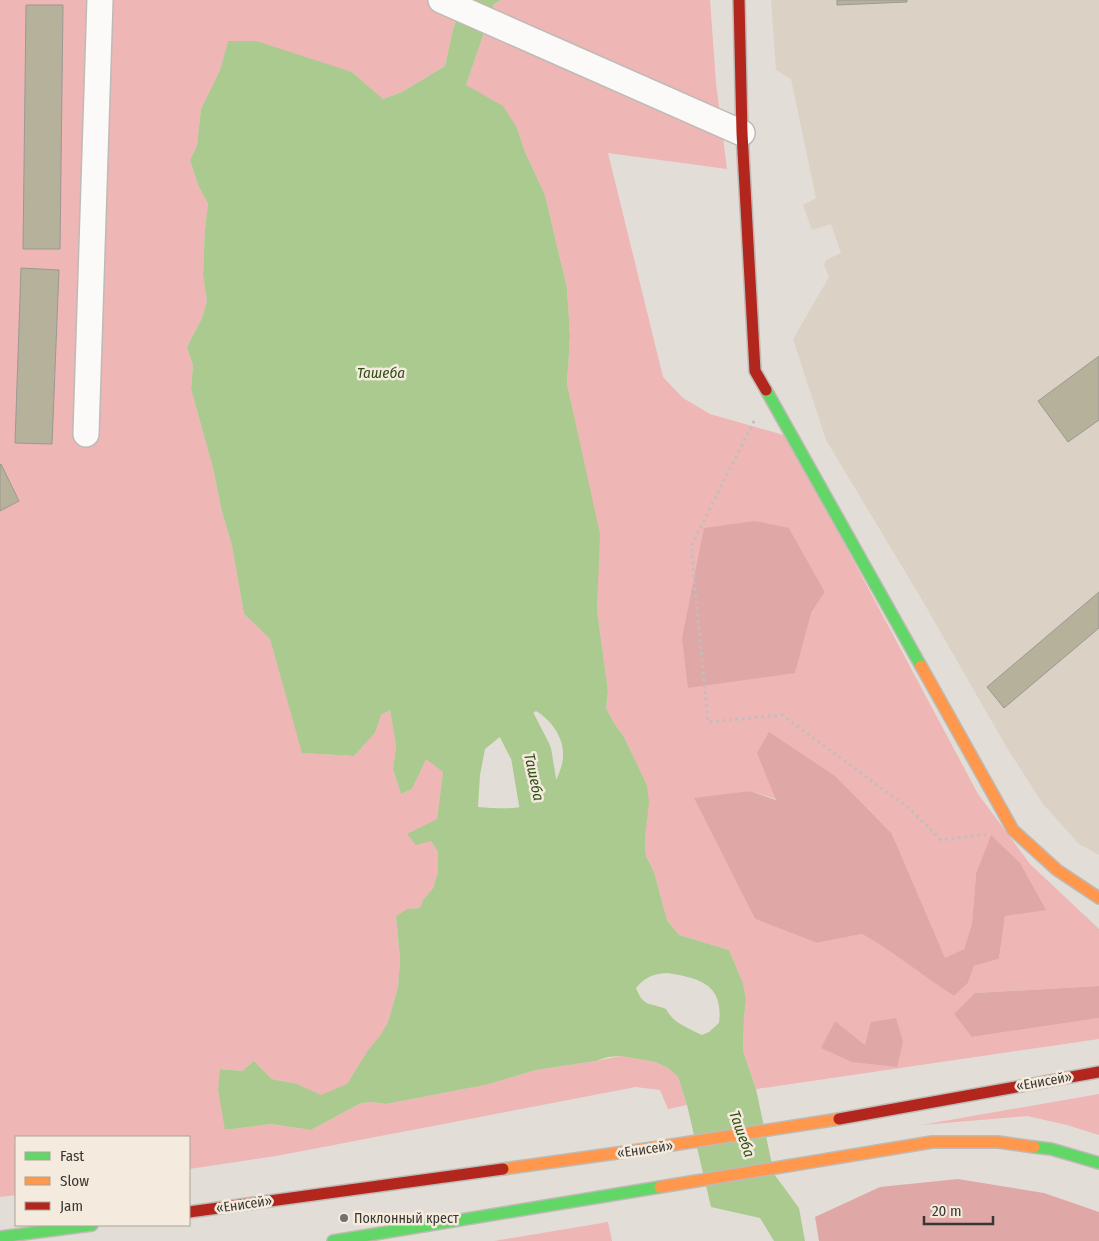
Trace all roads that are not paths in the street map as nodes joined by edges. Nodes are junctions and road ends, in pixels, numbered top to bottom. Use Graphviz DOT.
graph roads {
  1 [pos="100,0"];
  2 [pos="739,0"];
  3 [pos="444,2"];
  4 [pos="742,132"];
  5 [pos="86,434"];
  6 [pos="1099,898"];
  7 [pos="1099,1072"];
  8 [pos="1099,1163"];
  9 [pos="190,1212"];
  10 [pos="84,1226"];
  11 [pos="0,1237"];
  12 [pos="333,1241"];
  1 -- 5 [label="street"];
  2 -- 4 [label="main road"];
  3 -- 4 [label="street"];
  4 -- 6 [label="main road"];
  7 -- 9 [label="main road, «Енисей»"];
  8 -- 12 [label="main road"];
  10 -- 11 [label="main road"];
}
